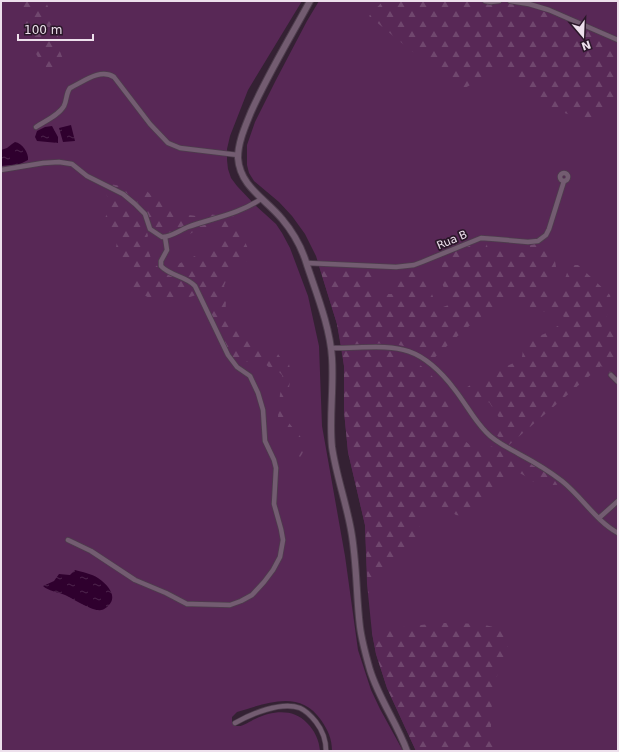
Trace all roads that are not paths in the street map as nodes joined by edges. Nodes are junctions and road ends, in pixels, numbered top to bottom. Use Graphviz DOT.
graph roads {
  1 [pos="310,1"];
  2 [pos="485,1"];
  3 [pos="499,1"];
  4 [pos="510,1"];
  5 [pos="618,40"];
  6 [pos="36,127"];
  7 [pos="238,155"];
  8 [pos="1,170"];
  9 [pos="564,181"];
  10 [pos="261,199"];
  11 [pos="165,237"];
  12 [pos="307,263"];
  13 [pos="331,348"];
  14 [pos="611,375"];
  15 [pos="618,382"];
  16 [pos="618,501"];
  17 [pos="599,518"];
  18 [pos="618,533"];
  19 [pos="68,540"];
  20 [pos="235,723"];
  21 [pos="326,751"];
  22 [pos="407,751"];
  1 -- 7 [label="street"];
  2 -- 3 [label="street"];
  4 -- 5 [label="street"];
  6 -- 7 [label="street"];
  7 -- 10 [label="street"];
  8 -- 11 [label="street"];
  9 -- 12 [label="street, Rua B"];
  10 -- 11 [label="street"];
  10 -- 12 [label="street"];
  11 -- 19 [label="street"];
  12 -- 13 [label="street"];
  13 -- 17 [label="street"];
  13 -- 22 [label="street"];
  14 -- 15 [label="street"];
  16 -- 17 [label="street"];
  17 -- 18 [label="street"];
  20 -- 21 [label="street"];
}
